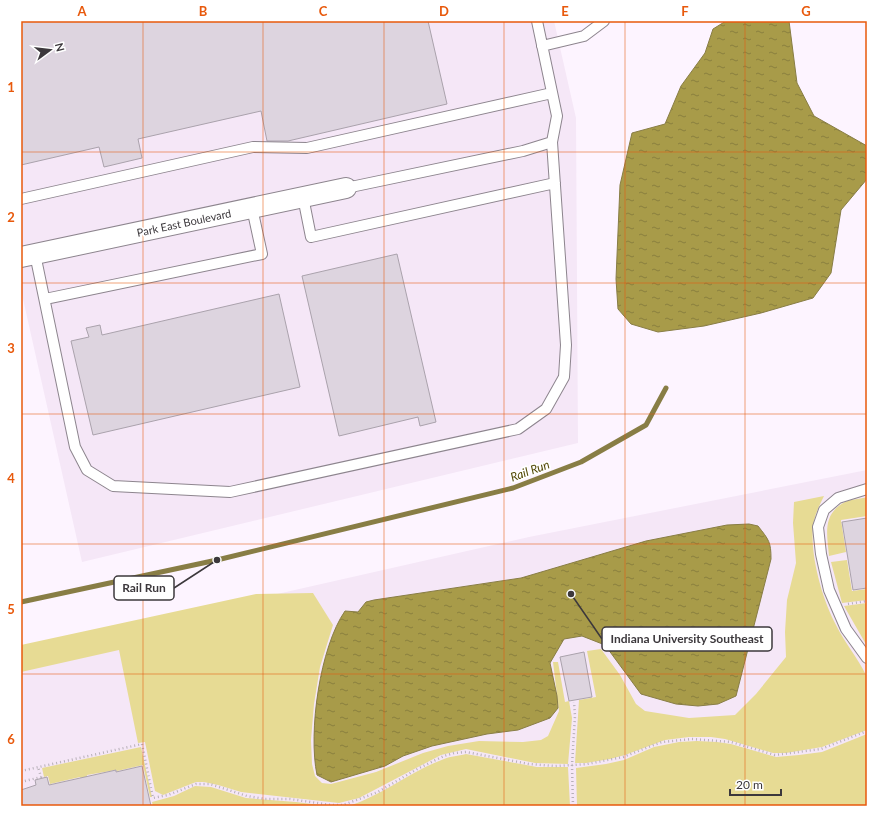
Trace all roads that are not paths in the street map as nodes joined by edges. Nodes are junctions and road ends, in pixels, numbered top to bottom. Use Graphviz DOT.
graph roads {
  1 [pos="537,21"];
  2 [pos="604,21"];
  3 [pos="542,46"];
  4 [pos="552,93"];
  5 [pos="552,142"];
  6 [pos="555,183"];
  7 [pos="346,188"];
  8 [pos="302,197"];
  9 [pos="21,199"];
  10 [pos="252,208"];
  11 [pos="28,256"];
  12 [pos="45,299"];
  13 [pos="867,489"];
  14 [pos="867,658"];
  1 -- 3 [label="lane"];
  2 -- 3 [label="lane"];
  3 -- 4 [label="lane"];
  4 -- 5 [label="lane"];
  4 -- 9 [label="lane"];
  5 -- 6 [label="lane"];
  5 -- 7 [label="lane"];
  6 -- 8 [label="lane"];
  6 -- 12 [label="lane"];
  7 -- 8 [label="street, Park East Boulevard"];
  8 -- 10 [label="street, Park East Boulevard"];
  10 -- 11 [label="street, Park East Boulevard"];
  10 -- 12 [label="lane"];
  11 -- 12 [label="lane"];
  13 -- 14 [label="lane"];
}
